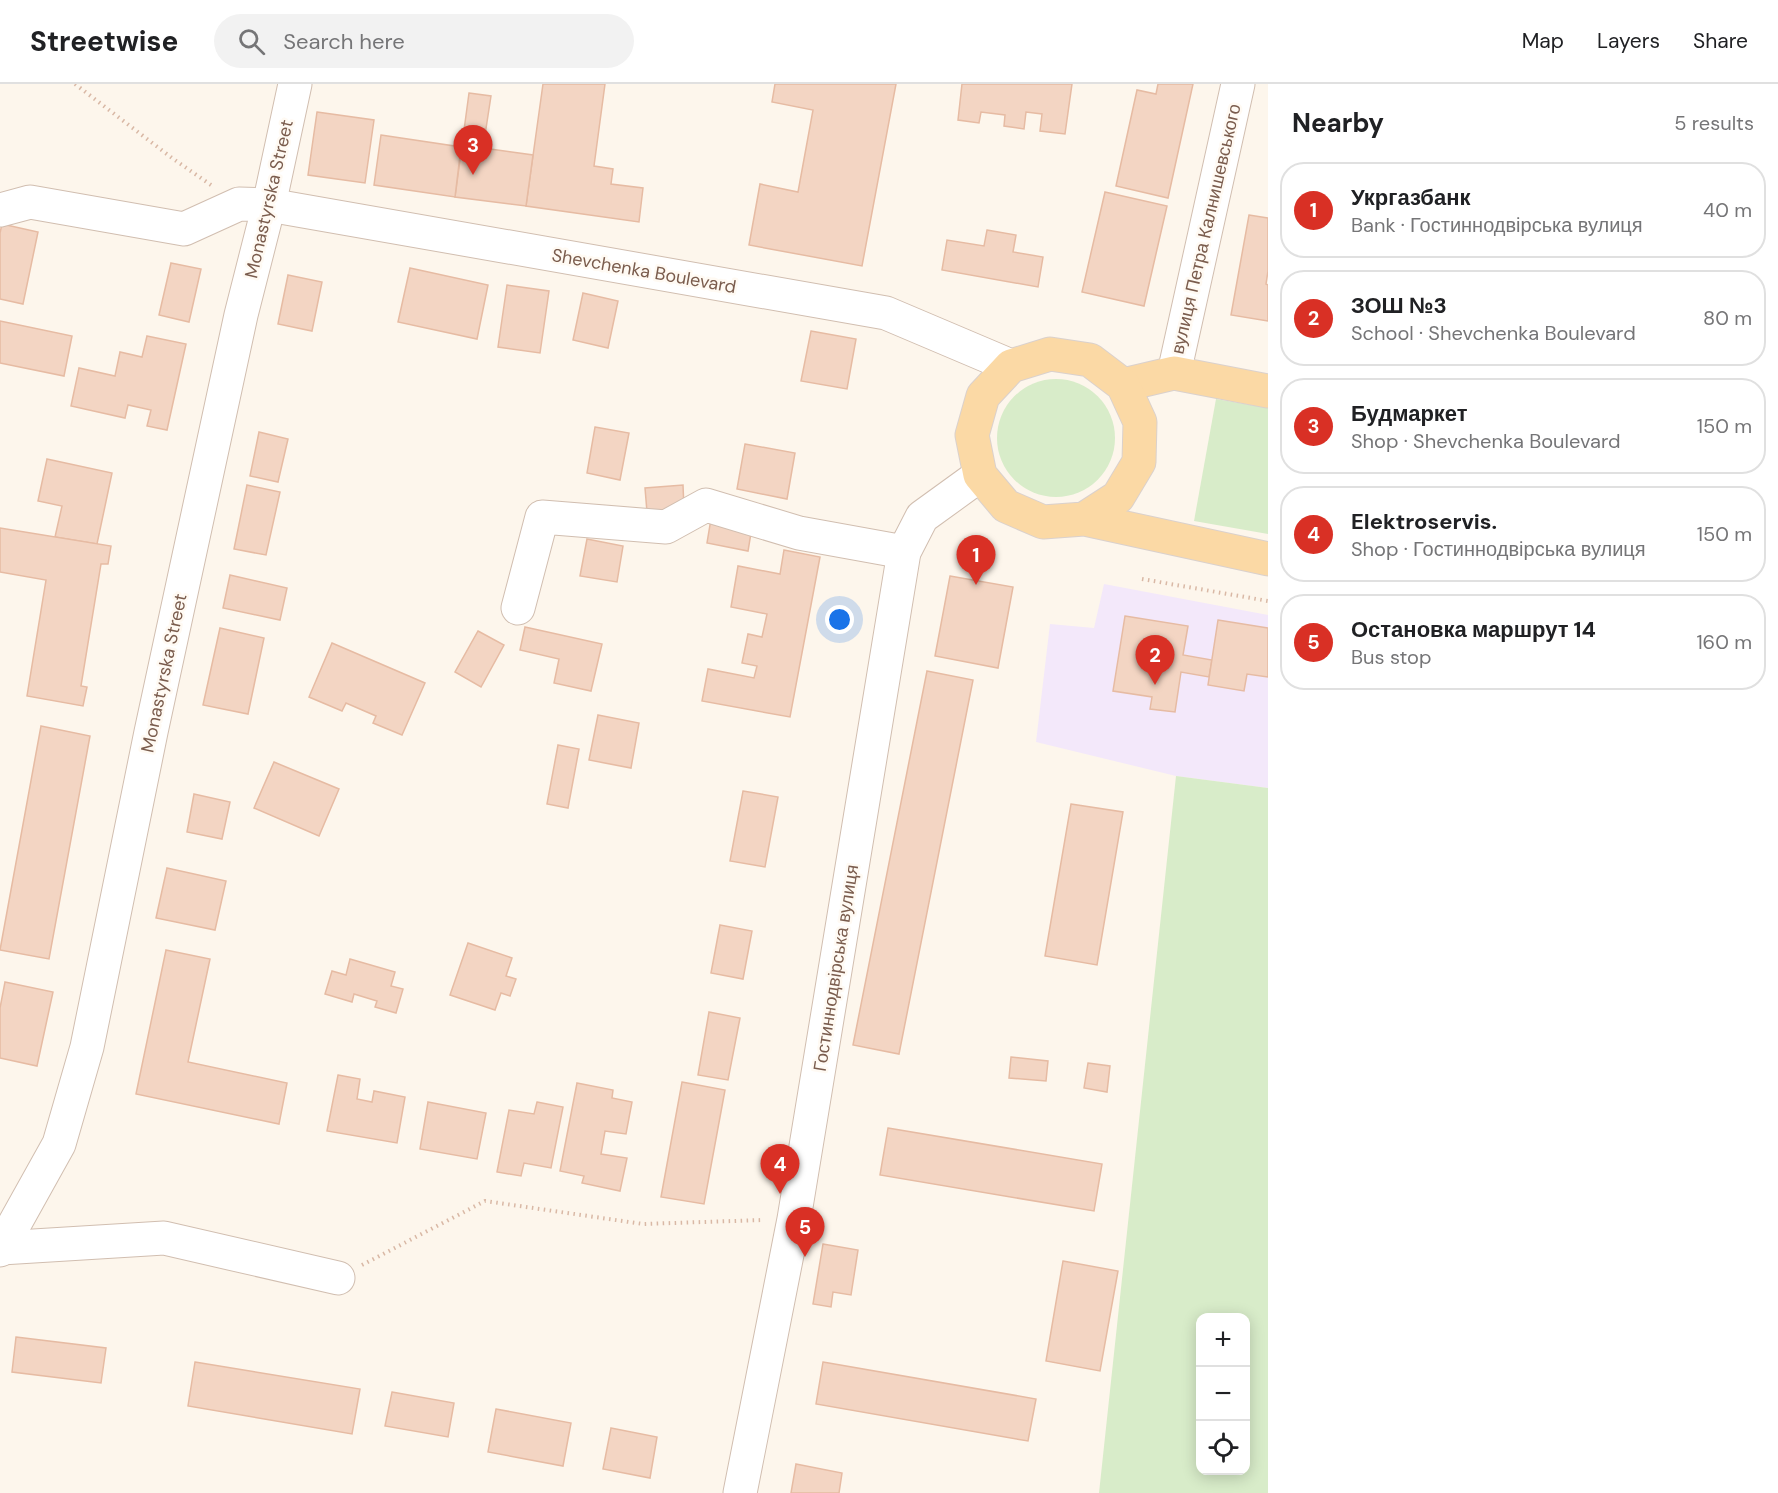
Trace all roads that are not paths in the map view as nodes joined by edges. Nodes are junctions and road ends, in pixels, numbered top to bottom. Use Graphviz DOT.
graph roads {
  1 [pos="295,84"];
  2 [pos="1238,84"];
  3 [pos="254,205"];
  4 [pos="0,210"];
  5 [pos="1011,366"];
  6 [pos="1174,373"];
  7 [pos="1123,385"];
  8 [pos="1268,391"];
  9 [pos="980,475"];
  10 [pos="1084,519"];
  11 [pos="904,552"];
  12 [pos="1268,559"];
  13 [pos="518,608"];
  14 [pos="1,1249"];
  15 [pos="338,1278"];
  16 [pos="741,1493"];
  1 -- 3 [label="street, Monastyrska Street"];
  2 -- 6 [label="street, вулиця Петра Калнишевського"];
  3 -- 4 [label="street"];
  3 -- 5 [label="street, Shevchenka Boulevard"];
  3 -- 14 [label="street, Monastyrska Street"];
  5 -- 7 [label="main road"];
  5 -- 9 [label="main road"];
  6 -- 7 [label="main road"];
  6 -- 8 [label="main road"];
  7 -- 10 [label="main road"];
  9 -- 10 [label="main road"];
  9 -- 11 [label="street, Гостиннодвірська вулиця"];
  10 -- 12 [label="main road"];
  11 -- 13 [label="street"];
  11 -- 16 [label="street, Гостиннодвірська вулиця"];
  14 -- 15 [label="street"];
}
